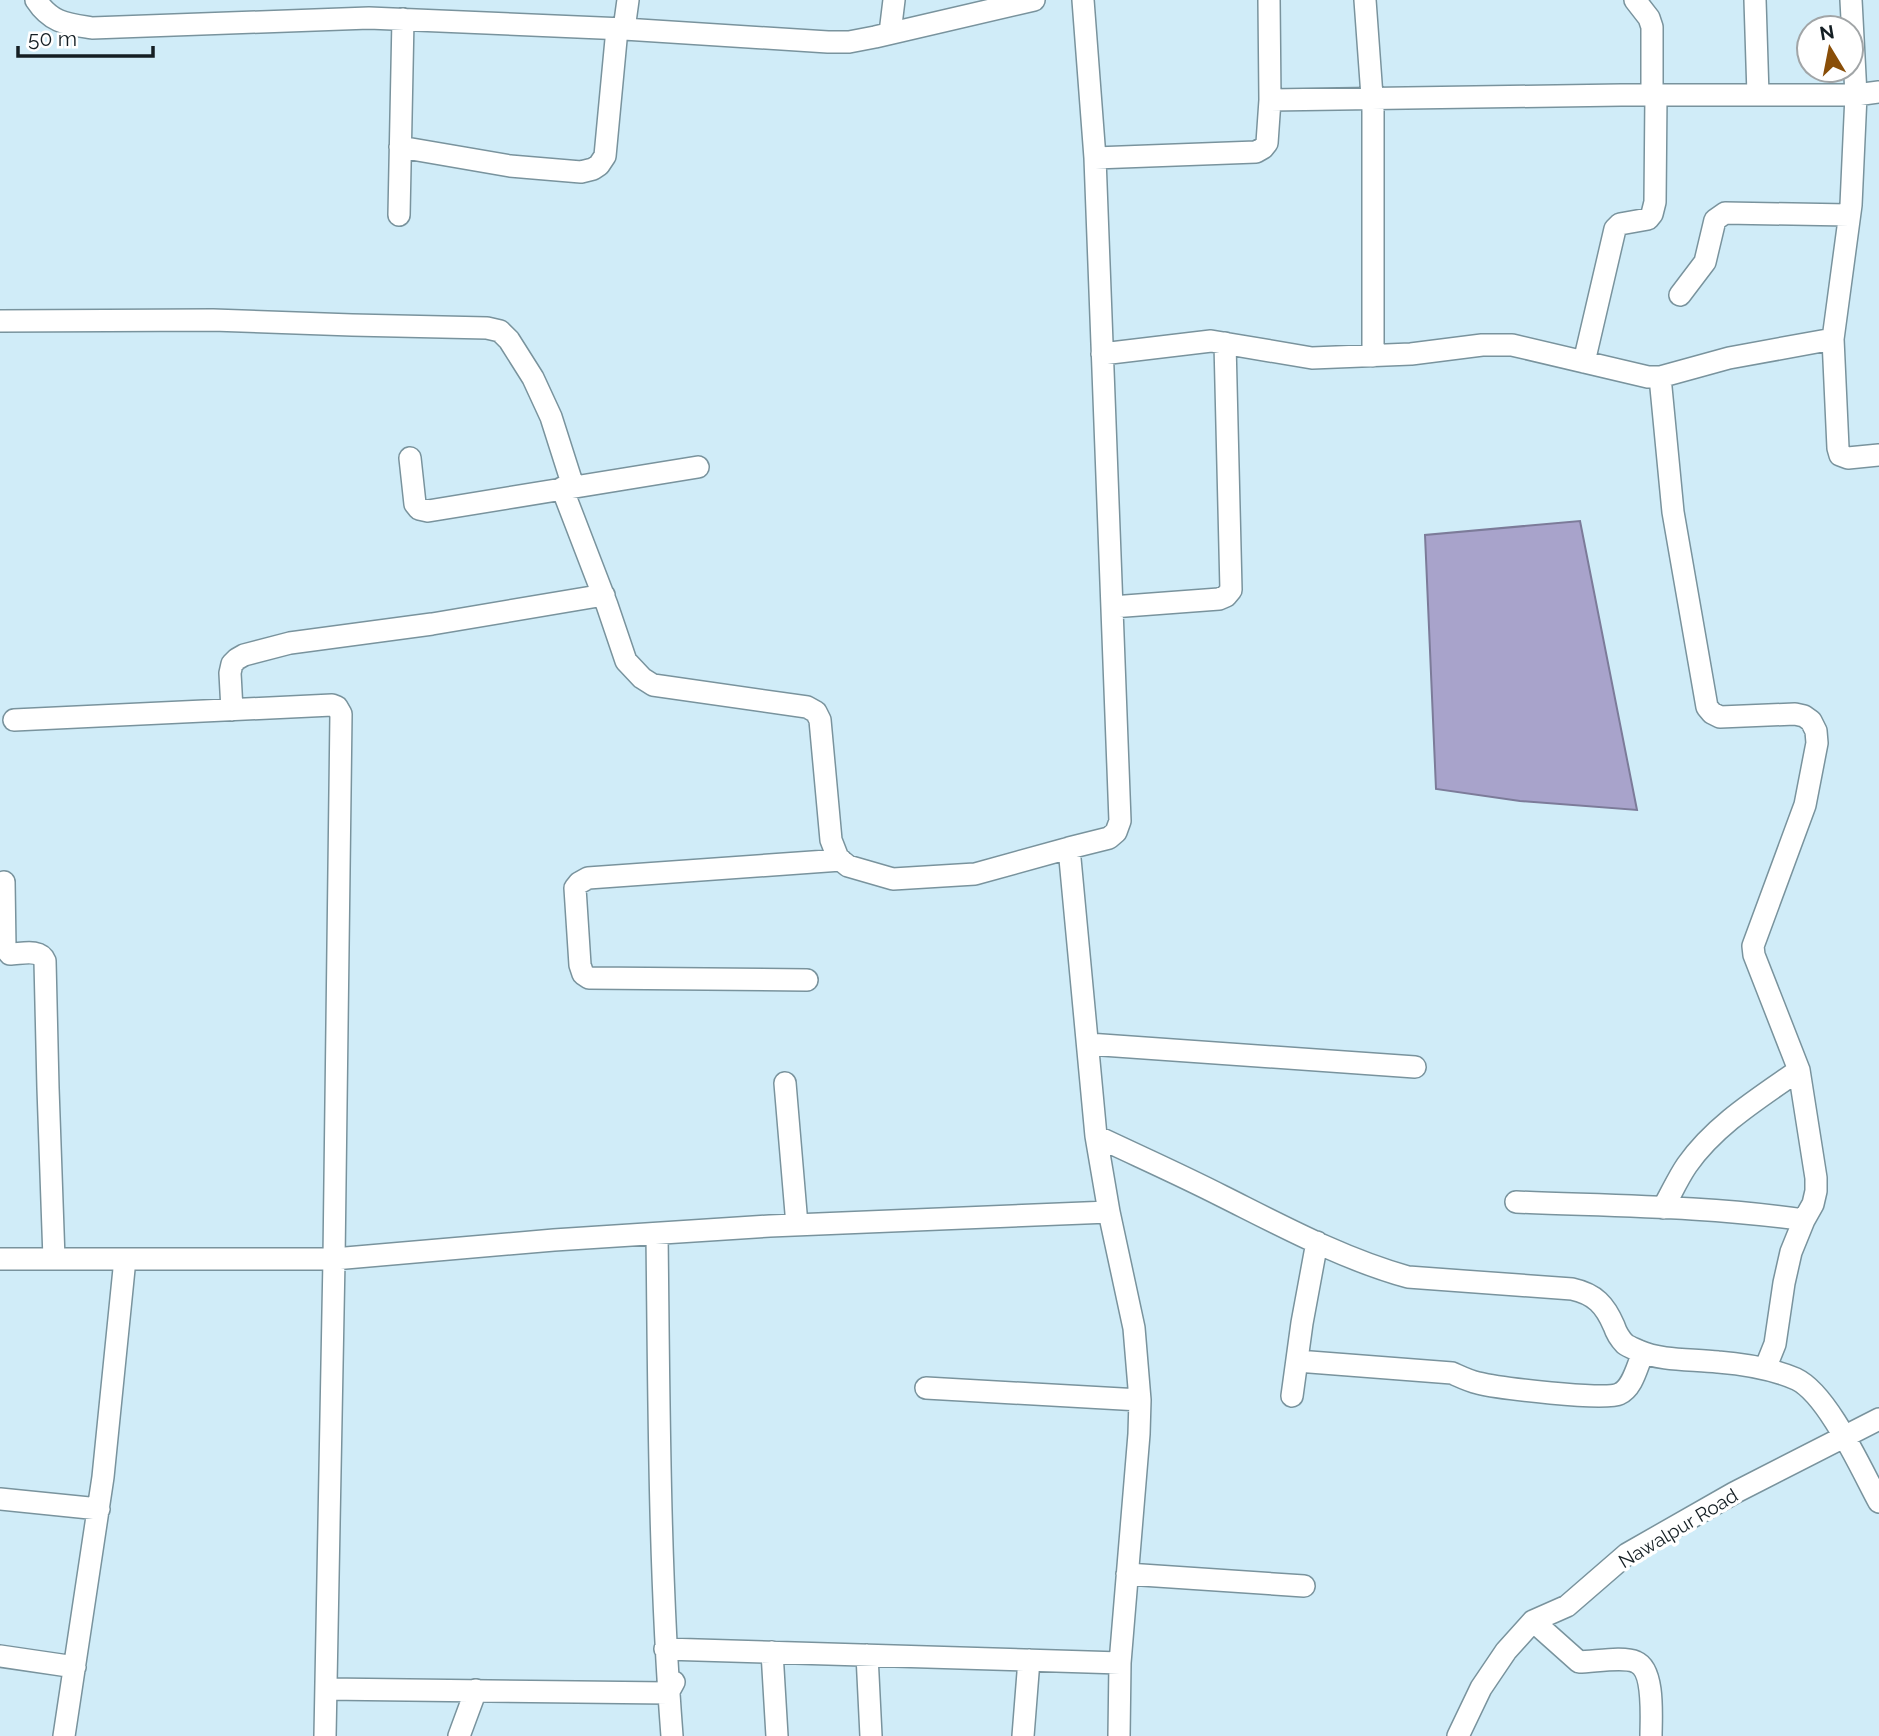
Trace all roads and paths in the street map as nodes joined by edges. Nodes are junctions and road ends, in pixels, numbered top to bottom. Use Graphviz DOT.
graph roads {
  1 [pos="36,0"];
  2 [pos="628,0"];
  3 [pos="894,0"];
  4 [pos="1034,0"];
  5 [pos="1083,0"];
  6 [pos="1269,0"];
  7 [pos="1365,0"];
  8 [pos="1635,0"];
  9 [pos="1755,0"];
  10 [pos="1851,0"];
  11 [pos="403,19"];
  12 [pos="621,29"];
  13 [pos="890,33"];
  14 [pos="1879,92"];
  15 [pos="1654,95"];
  16 [pos="1758,95"];
  17 [pos="1856,95"];
  18 [pos="1372,99"];
  19 [pos="1269,100"];
  20 [pos="400,147"];
  21 [pos="1095,158"];
  22 [pos="399,215"];
  23 [pos="1849,215"];
  24 [pos="1680,295"];
  25 [pos="0,321"];
  26 [pos="1833,339"];
  27 [pos="1225,343"];
  28 [pos="1102,354"];
  29 [pos="1373,356"];
  30 [pos="1584,362"];
  31 [pos="1660,377"];
  32 [pos="1879,455"];
  33 [pos="410,458"];
  34 [pos="698,467"];
  35 [pos="567,487"];
  36 [pos="604,595"];
  37 [pos="1112,607"];
  38 [pos="232,710"];
  39 [pos="14,720"];
  40 [pos="1069,848"];
  41 [pos="841,860"];
  42 [pos="4,882"];
  43 [pos="807,980"];
  44 [pos="1088,1044"];
  45 [pos="1415,1066"];
  46 [pos="1799,1070"];
  47 [pos="785,1083"];
  48 [pos="1096,1136"];
  49 [pos="1516,1202"];
  50 [pos="1663,1208"];
  51 [pos="1109,1212"];
  52 [pos="1804,1220"];
  53 [pos="797,1225"];
  54 [pos="657,1234"];
  55 [pos="1317,1242"];
  56 [pos="0,1259"];
  57 [pos="54,1259"];
  58 [pos="125,1259"];
  59 [pos="334,1259"];
  60 [pos="1643,1353"];
  61 [pos="1297,1361"];
  62 [pos="1765,1369"];
  63 [pos="926,1388"];
  64 [pos="1292,1396"];
  65 [pos="1140,1400"];
  66 [pos="1879,1419"];
  67 [pos="1843,1437"];
  68 [pos="0,1499"];
  69 [pos="1879,1502"];
  70 [pos="99,1509"];
  71 [pos="1127,1574"];
  72 [pos="1304,1586"];
  73 [pos="1533,1621"];
  74 [pos="665,1649"];
  75 [pos="688,1650"];
  76 [pos="772,1652"];
  77 [pos="867,1655"];
  78 [pos="0,1656"];
  79 [pos="1029,1660"];
  80 [pos="1120,1663"];
  81 [pos="75,1667"];
  82 [pos="326,1689"];
  83 [pos="476,1690"];
  84 [pos="668,1693"];
  85 [pos="64,1736"];
  86 [pos="325,1736"];
  87 [pos="459,1736"];
  88 [pos="671,1736"];
  89 [pos="777,1736"];
  90 [pos="871,1736"];
  91 [pos="1023,1736"];
  92 [pos="1119,1736"];
  93 [pos="1458,1736"];
  94 [pos="1651,1736"];
  1 -- 11 [label="street"];
  2 -- 12 [label="street"];
  3 -- 13 [label="street"];
  4 -- 13 [label="street"];
  5 -- 21 [label="street"];
  6 -- 19 [label="street"];
  7 -- 18 [label="street"];
  8 -- 15 [label="street"];
  9 -- 16 [label="street"];
  10 -- 17 [label="street"];
  11 -- 12 [label="street"];
  11 -- 20 [label="street"];
  12 -- 13 [label="street"];
  12 -- 20 [label="street"];
  14 -- 17 [label="street"];
  15 -- 16 [label="street"];
  15 -- 18 [label="street"];
  15 -- 30 [label="street"];
  16 -- 17 [label="street"];
  17 -- 23 [label="street"];
  18 -- 19 [label="street"];
  18 -- 29 [label="street"];
  19 -- 21 [label="street"];
  20 -- 22 [label="street"];
  21 -- 28 [label="street"];
  23 -- 24 [label="street"];
  23 -- 26 [label="street"];
  25 -- 35 [label="street"];
  26 -- 31 [label="street"];
  26 -- 32 [label="street"];
  27 -- 28 [label="street"];
  27 -- 29 [label="street"];
  27 -- 37 [label="street"];
  28 -- 37 [label="street"];
  29 -- 30 [label="street"];
  30 -- 31 [label="street"];
  31 -- 46 [label="street"];
  33 -- 35 [label="street"];
  34 -- 35 [label="street"];
  35 -- 36 [label="street"];
  36 -- 38 [label="street"];
  36 -- 41 [label="street"];
  37 -- 40 [label="street"];
  38 -- 39 [label="street"];
  38 -- 59 [label="street"];
  40 -- 41 [label="street"];
  40 -- 44 [label="street"];
  41 -- 43 [label="street"];
  42 -- 57 [label="street"];
  44 -- 45 [label="street"];
  44 -- 48 [label="street"];
  46 -- 50 [label="street"];
  46 -- 52 [label="street"];
  47 -- 53 [label="street"];
  48 -- 51 [label="street"];
  48 -- 55 [label="street"];
  49 -- 50 [label="street"];
  50 -- 52 [label="street"];
  51 -- 53 [label="street"];
  51 -- 65 [label="street"];
  52 -- 62 [label="street"];
  53 -- 54 [label="street"];
  54 -- 59 [label="street"];
  54 -- 74 [label="street"];
  55 -- 60 [label="street"];
  55 -- 61 [label="street"];
  56 -- 57 [label="street"];
  57 -- 58 [label="street"];
  58 -- 59 [label="street"];
  58 -- 70 [label="street"];
  59 -- 82 [label="street"];
  60 -- 61 [label="street"];
  60 -- 62 [label="street"];
  61 -- 64 [label="street"];
  62 -- 67 [label="street"];
  63 -- 65 [label="street"];
  65 -- 71 [label="street"];
  66 -- 67 [label="street, Nawalpur Road"];
  67 -- 69 [label="street"];
  67 -- 73 [label="street, Nawalpur Road"];
  68 -- 70 [label="street"];
  70 -- 81 [label="street"];
  71 -- 72 [label="street"];
  71 -- 80 [label="street"];
  73 -- 93 [label="street, Nawalpur Road"];
  73 -- 94 [label="street"];
  74 -- 75 [label="street"];
  74 -- 84 [label="street"];
  75 -- 76 [label="street"];
  75 -- 84 [label="street"];
  76 -- 77 [label="street"];
  76 -- 89 [label="street"];
  77 -- 79 [label="street"];
  77 -- 90 [label="street"];
  78 -- 81 [label="street"];
  79 -- 80 [label="street"];
  79 -- 91 [label="street"];
  80 -- 92 [label="street"];
  81 -- 85 [label="street"];
  82 -- 83 [label="street"];
  82 -- 86 [label="street"];
  83 -- 84 [label="street"];
  83 -- 87 [label="street"];
  84 -- 88 [label="street"];
}
